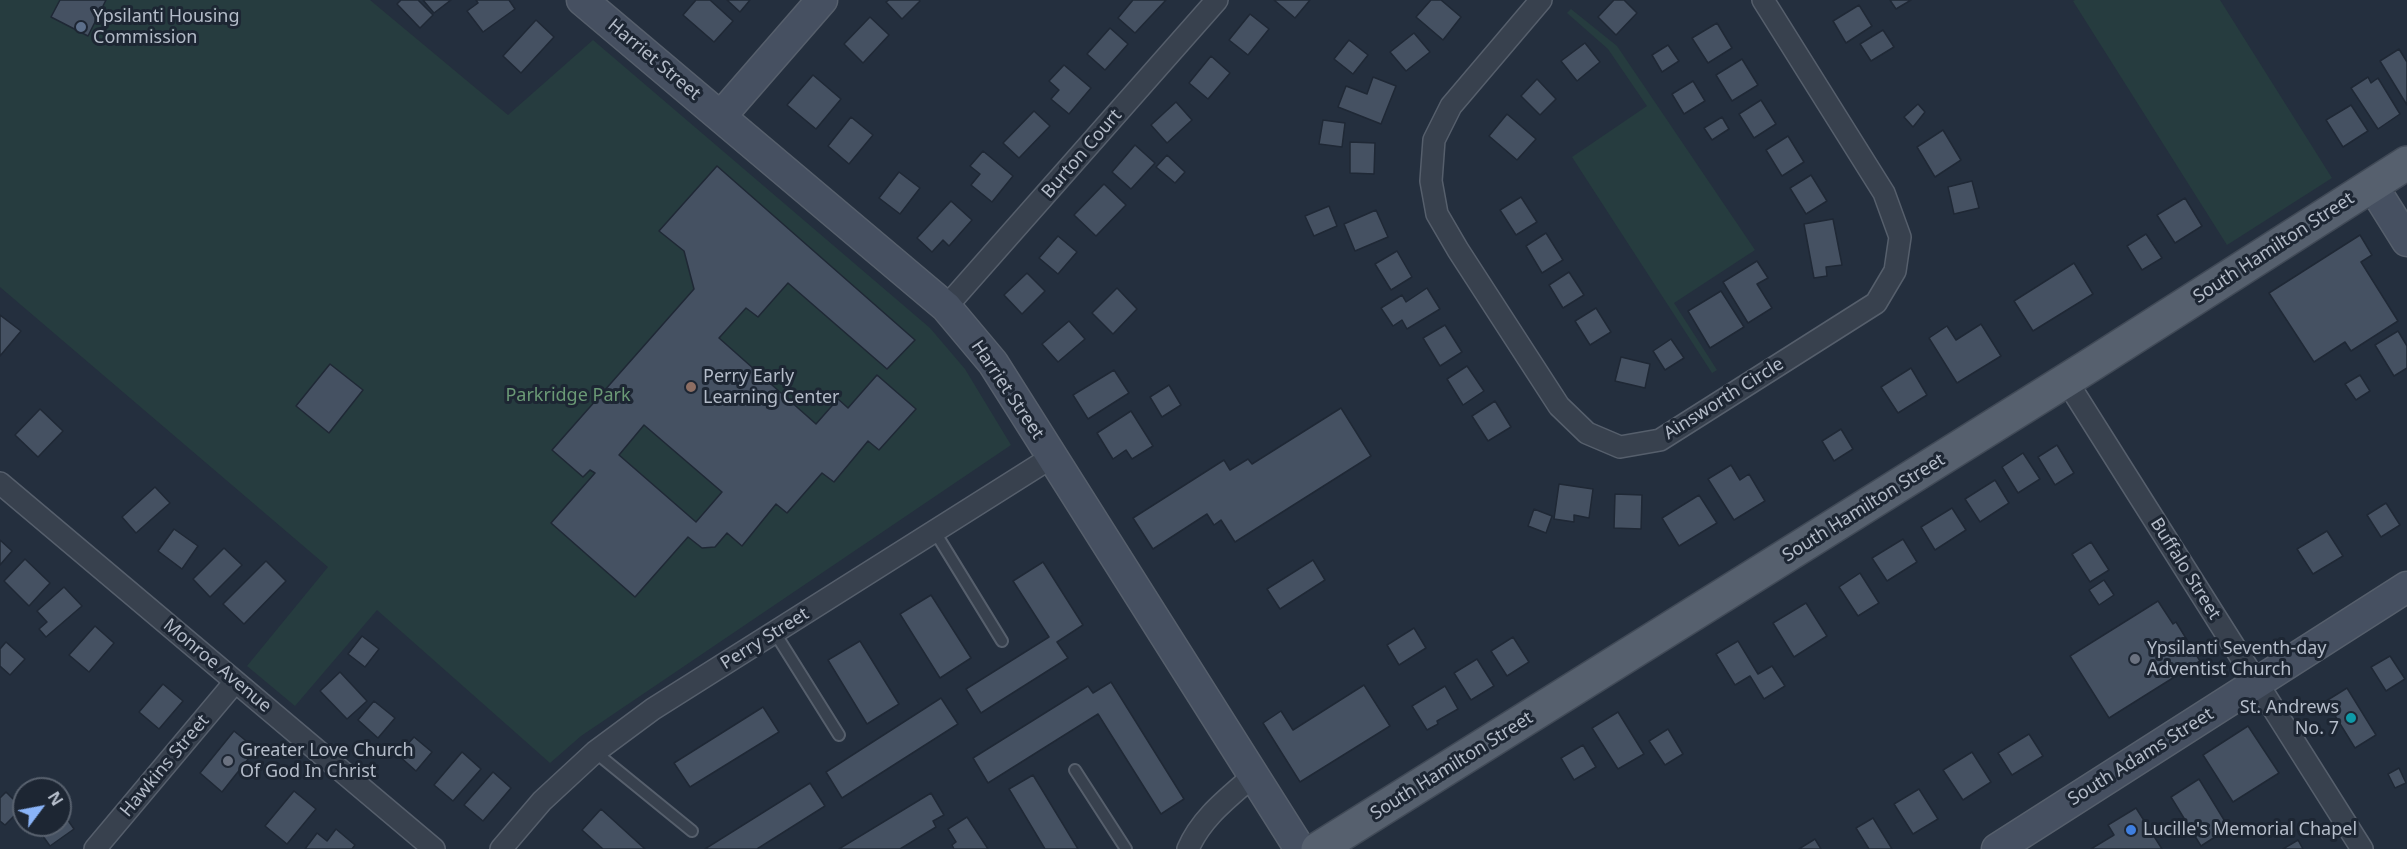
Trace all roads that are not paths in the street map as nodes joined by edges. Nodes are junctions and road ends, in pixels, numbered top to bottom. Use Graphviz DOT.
graph roads {
  1 [pos="582,0"];
  2 [pos="822,0"];
  3 [pos="1217,0"];
  4 [pos="1541,0"];
  5 [pos="1763,0"];
  6 [pos="721,116"];
  7 [pos="2407,163"];
  8 [pos="2372,185"];
  9 [pos="2407,241"];
  10 [pos="946,308"];
  11 [pos="2066,380"];
  12 [pos="1052,457"];
  13 [pos="0,483"];
  14 [pos="935,532"];
  15 [pos="2407,587"];
  16 [pos="775,633"];
  17 [pos="1002,641"];
  18 [pos="235,682"];
  19 [pos="2257,683"];
  20 [pos="839,735"];
  21 [pos="595,753"];
  22 [pos="1075,770"];
  23 [pos="1253,776"];
  24 [pos="692,831"];
  25 [pos="95,849"];
  26 [pos="434,849"];
  27 [pos="501,849"];
  28 [pos="1126,849"];
  29 [pos="1188,849"];
  30 [pos="1300,849"];
  31 [pos="1318,849"];
  32 [pos="1997,849"];
  33 [pos="2362,849"];
  1 -- 6 [label="street, Harriet Street"];
  2 -- 6 [label="street"];
  3 -- 10 [label="street, Burton Court"];
  4 -- 5 [label="street, Ainsworth Circle"];
  6 -- 10 [label="street, Harriet Street"];
  7 -- 8 [label="main road, South Hamilton Street"];
  8 -- 9 [label="street"];
  8 -- 11 [label="main road, South Hamilton Street"];
  10 -- 12 [label="street, Harriet Street"];
  11 -- 19 [label="street, Buffalo Street"];
  11 -- 31 [label="main road, South Hamilton Street"];
  12 -- 14 [label="street, Perry Street"];
  12 -- 23 [label="street, Harriet Street"];
  13 -- 18 [label="street, Monroe Avenue"];
  14 -- 16 [label="street, Perry Street"];
  14 -- 17 [label="lane"];
  15 -- 19 [label="street, South Adams Street"];
  16 -- 20 [label="lane"];
  16 -- 21 [label="street, Perry Street"];
  18 -- 25 [label="street, Hawkins Street"];
  18 -- 26 [label="street, Monroe Avenue"];
  19 -- 32 [label="street, South Adams Street"];
  19 -- 33 [label="street, Buffalo Street"];
  21 -- 24 [label="lane"];
  21 -- 27 [label="street, Perry Street"];
  22 -- 28 [label="lane"];
  23 -- 29 [label="street"];
  23 -- 30 [label="street, Harriet Street"];
}
